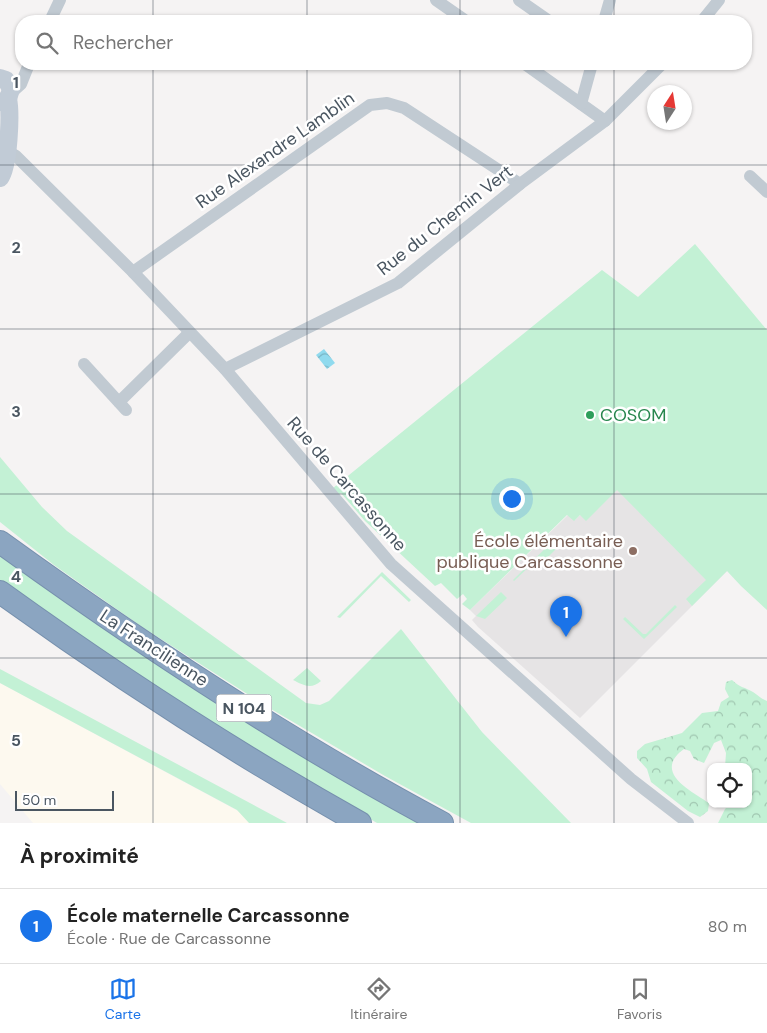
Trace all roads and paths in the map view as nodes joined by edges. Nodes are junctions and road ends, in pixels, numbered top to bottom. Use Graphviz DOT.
graph roads {
  1 [pos="60,0"];
  2 [pos="436,0"];
  3 [pos="519,0"];
  4 [pos="610,0"];
  5 [pos="719,0"];
  6 [pos="53,15"];
  7 [pos="457,15"];
  8 [pos="540,15"];
  9 [pos="606,15"];
  10 [pos="707,15"];
  11 [pos="26,70"];
  12 [pos="533,70"];
  13 [pos="590,70"];
  14 [pos="656,70"];
  15 [pos="5,90"];
  16 [pos="581,104"];
  17 [pos="606,121"];
  18 [pos="4,149"];
  19 [pos="750,176"];
  20 [pos="0,178"];
  21 [pos="520,184"];
  22 [pos="767,192"];
  23 [pos="133,272"];
  24 [pos="189,333"];
  25 [pos="84,364"];
  26 [pos="225,369"];
  27 [pos="0,542"];
  28 [pos="0,592"];
  29 [pos="360,823"];
  30 [pos="442,823"];
  31 [pos="688,823"];
  1 -- 6 [label="street"];
  2 -- 7 [label="street"];
  3 -- 8 [label="street"];
  4 -- 9 [label="street"];
  5 -- 10 [label="street"];
  11 -- 15 [label="street"];
  12 -- 16 [label="street"];
  13 -- 16 [label="street"];
  14 -- 17 [label="street, Rue du Chemin Vert"];
  15 -- 18 [label="street"];
  16 -- 17 [label="street"];
  17 -- 21 [label="street, Rue du Chemin Vert"];
  18 -- 20 [label="street"];
  18 -- 23 [label="street, Rue de Carcassonne"];
  19 -- 22 [label="street"];
  21 -- 23 [label="street, Rue Alexandre Lamblin"];
  21 -- 26 [label="street, Rue du Chemin Vert"];
  23 -- 24 [label="street, Rue de Carcassonne"];
  24 -- 25 [label="street"];
  24 -- 26 [label="street, Rue de Carcassonne"];
  26 -- 31 [label="street, Rue de Carcassonne"];
  27 -- 30 [label="highway, La Francilienne / N 104"];
  28 -- 29 [label="highway, N 104"];
}
